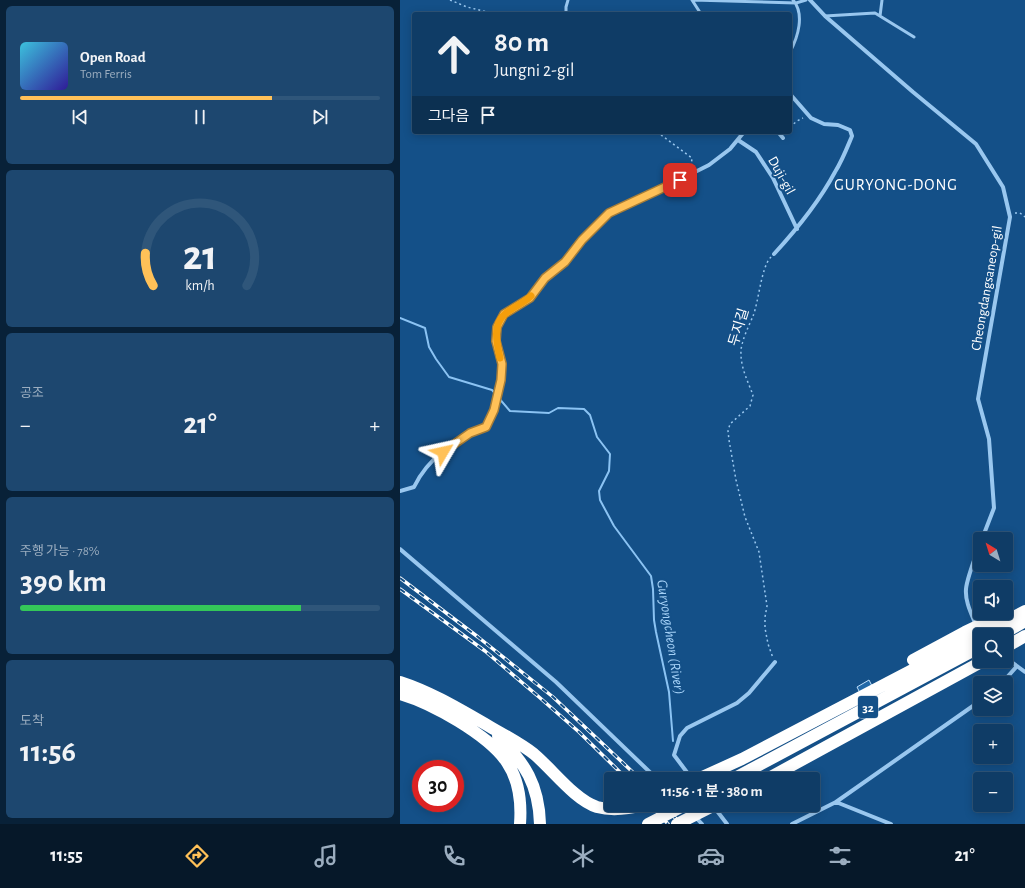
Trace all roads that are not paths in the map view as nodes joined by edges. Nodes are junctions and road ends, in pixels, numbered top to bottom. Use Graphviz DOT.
graph roads {
  1 [pos="568,0"];
  2 [pos="692,0"];
  3 [pos="793,0"];
  4 [pos="806,0"];
  5 [pos="810,0"];
  6 [pos="882,0"];
  7 [pos="796,4"];
  8 [pos="566,12"];
  9 [pos="700,12"];
  10 [pos="825,16"];
  11 [pos="880,16"];
  12 [pos="914,37"];
  13 [pos="792,47"];
  14 [pos="792,96"];
  15 [pos="742,134"];
  16 [pos="780,134"];
  17 [pos="783,138"];
  18 [pos="738,140"];
  19 [pos="797,229"];
  20 [pos="774,254"];
  21 [pos="499,388"];
  22 [pos="497,398"];
  23 [pos="400,491"];
  24 [pos="985,532"];
  25 [pos="400,549"];
  26 [pos="973,565"];
  27 [pos="1025,606"];
  28 [pos="1013,610"];
  29 [pos="1025,610"];
  30 [pos="990,620"];
  31 [pos="1025,621"];
  32 [pos="975,623"];
  33 [pos="1013,628"];
  34 [pos="1025,636"];
  35 [pos="1013,643"];
  36 [pos="973,651"];
  37 [pos="774,662"];
  38 [pos="1013,663"];
  39 [pos="973,666"];
  40 [pos="1018,666"];
  41 [pos="1025,672"];
  42 [pos="1009,676"];
  43 [pos="400,682"];
  44 [pos="400,694"];
  45 [pos="973,706"];
  46 [pos="486,725"];
  47 [pos="740,757"];
  48 [pos="650,772"];
  49 [pos="687,772"];
  50 [pos="712,772"];
  51 [pos="745,772"];
  52 [pos="780,772"];
  53 [pos="836,802"];
  54 [pos="604,808"];
  55 [pos="671,812"];
  56 [pos="718,812"];
  57 [pos="700,818"];
  58 [pos="520,824"];
  59 [pos="540,824"];
  60 [pos="648,824"];
  61 [pos="677,824"];
  62 [pos="680,824"];
  63 [pos="727,824"];
  64 [pos="792,824"];
  65 [pos="891,824"];
  1 -- 8 [label="lane"];
  2 -- 7 [label="lane"];
  2 -- 9 [label="lane"];
  3 -- 7 [label="lane"];
  4 -- 7 [label="lane"];
  5 -- 10 [label="street, Cheongdangsaneop-gil"];
  6 -- 11 [label="lane"];
  7 -- 13 [label="lane"];
  10 -- 11 [label="lane"];
  10 -- 24 [label="street, Cheongdangsaneop-gil"];
  11 -- 12 [label="lane"];
  14 -- 19 [label="street"];
  15 -- 18 [label="street"];
  16 -- 17 [label="street"];
  18 -- 19 [label="street, Duji-gil"];
  18 -- 21 [label="street"];
  19 -- 20 [label="street"];
  21 -- 22 [label="lane"];
  22 -- 23 [label="street"];
  25 -- 48 [label="street"];
  26 -- 32 [label="street"];
  27 -- 28 [label="highway"];
  29 -- 47 [label="highway"];
  30 -- 47 [label="highway"];
  31 -- 33 [label="highway"];
  34 -- 35 [label="highway"];
  36 -- 51 [label="highway, 32"];
  37 -- 49 [label="street"];
  38 -- 40 [label="street"];
  39 -- 52 [label="highway, 32"];
  40 -- 41 [label="street"];
  40 -- 42 [label="street"];
  43 -- 46 [label="highway"];
  44 -- 58 [label="highway"];
  45 -- 53 [label="street"];
  46 -- 54 [label="highway"];
  46 -- 59 [label="highway"];
  47 -- 50 [label="highway"];
  53 -- 64 [label="street"];
  53 -- 65 [label="street"];
  55 -- 60 [label="highway, bridge"];
  56 -- 63 [label="street"];
  57 -- 61 [label="highway, bridge"];
  57 -- 62 [label="highway, bridge"];
}
